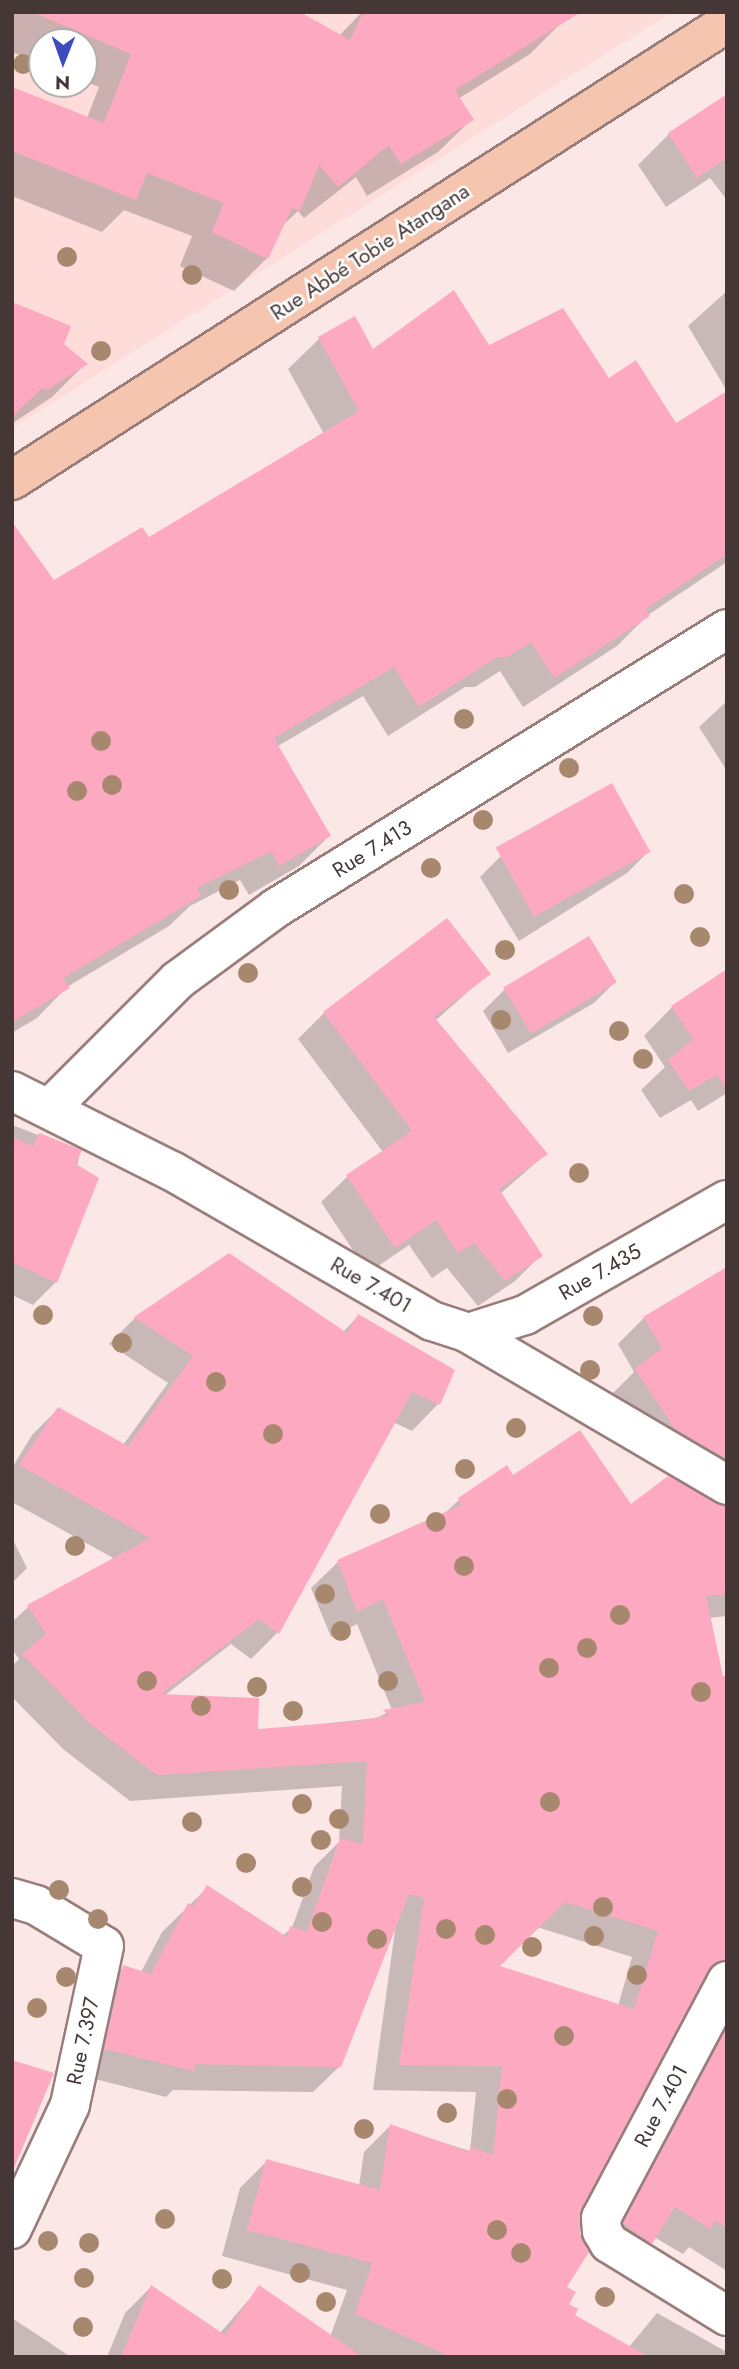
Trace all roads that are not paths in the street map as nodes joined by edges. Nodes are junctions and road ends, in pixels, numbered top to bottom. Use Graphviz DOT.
graph roads {
  1 [pos="727,23"];
  2 [pos="12,480"];
  3 [pos="727,629"];
  4 [pos="12,1091"];
  5 [pos="49,1109"];
  6 [pos="727,1200"];
  7 [pos="468,1333"];
  8 [pos="727,1485"];
  9 [pos="12,1898"];
  10 [pos="727,1981"];
  11 [pos="12,2229"];
  12 [pos="727,2316"];
  1 -- 2 [label="main road, Rue Abbé Tobie Atangana"];
  3 -- 5 [label="street, Rue 7.413"];
  4 -- 5 [label="street, Rue 7.401"];
  5 -- 7 [label="street, Rue 7.401"];
  6 -- 7 [label="street, Rue 7.435"];
  7 -- 8 [label="street, Rue 7.401"];
  9 -- 11 [label="street, Rue 7.397"];
  10 -- 12 [label="street, Rue 7.401"];
}
